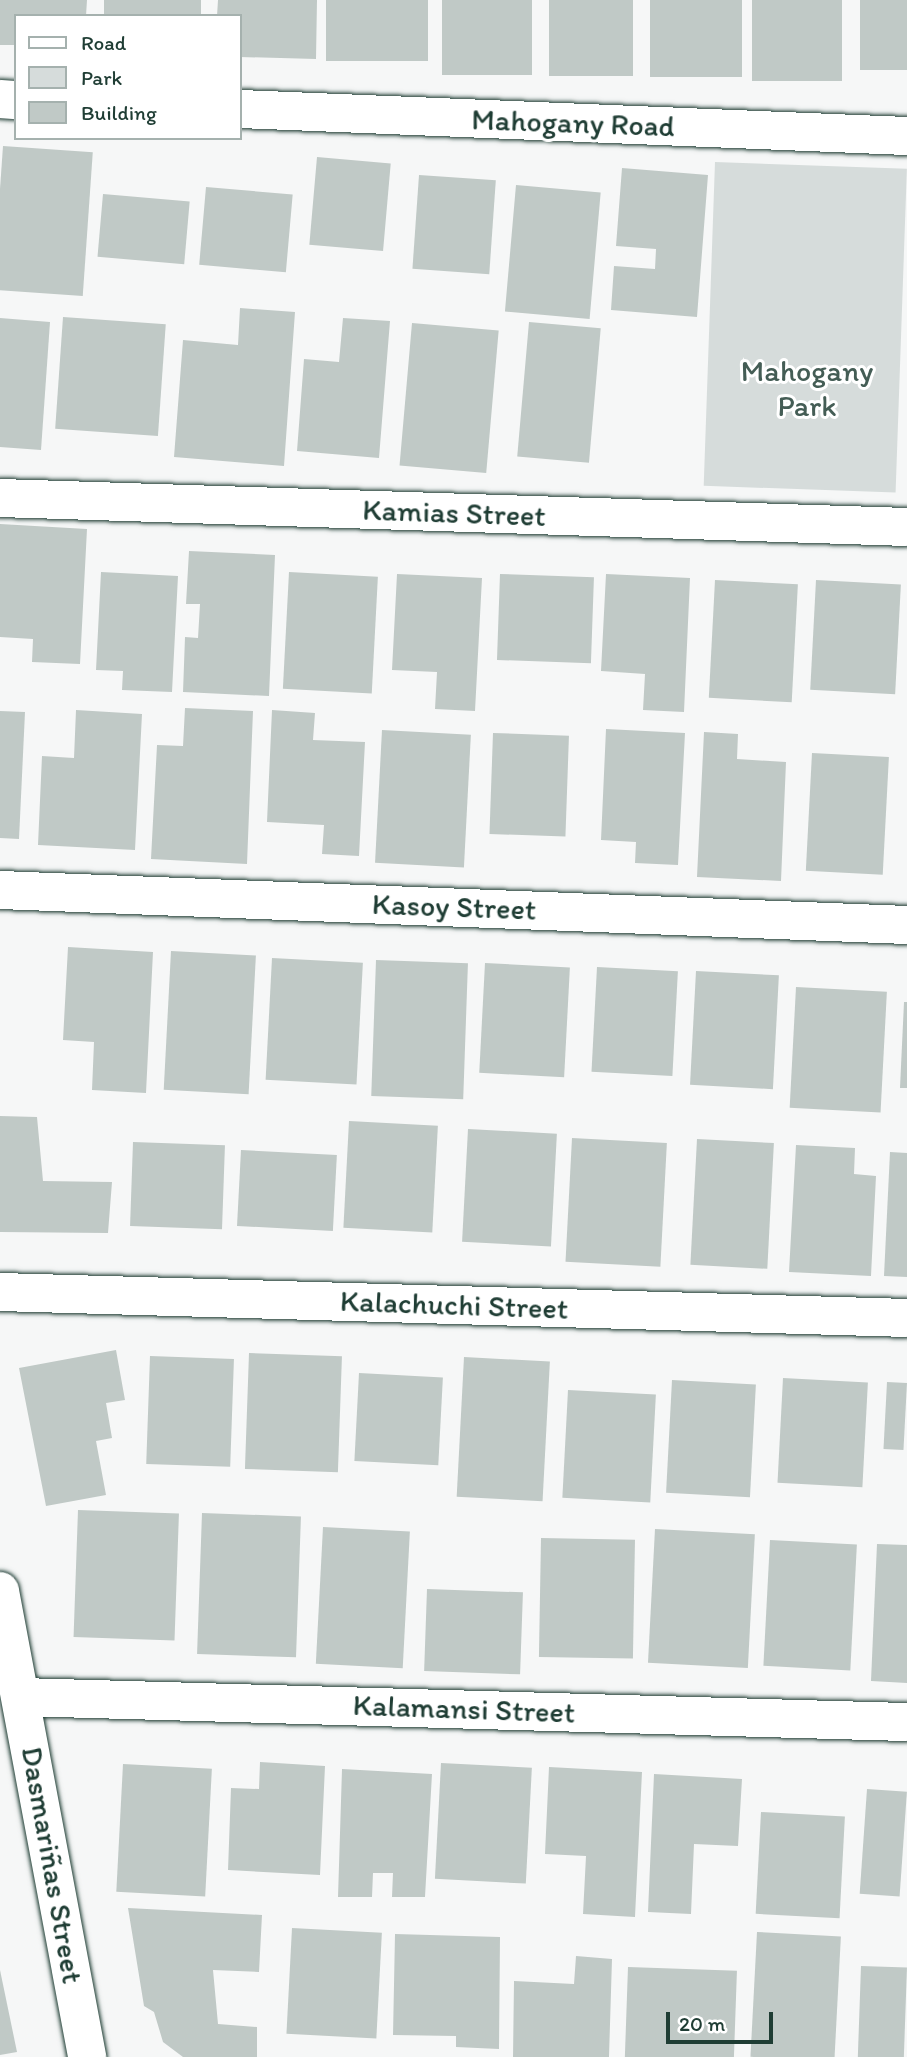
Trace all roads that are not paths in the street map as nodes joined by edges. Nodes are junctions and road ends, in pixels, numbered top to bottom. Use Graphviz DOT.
graph roads {
  1 [pos="242,109"];
  2 [pos="907,136"];
  3 [pos="0,498"];
  4 [pos="907,527"];
  5 [pos="0,890"];
  6 [pos="907,925"];
  7 [pos="0,1292"];
  8 [pos="907,1318"];
  9 [pos="0,1591"];
  10 [pos="21,1697"];
  11 [pos="907,1722"];
  12 [pos="87,2057"];
  1 -- 2 [label="street, Mahogany Road"];
  3 -- 4 [label="street, Kamias Street"];
  5 -- 6 [label="street, Kasoy Street"];
  7 -- 8 [label="street, Kalachuchi Street"];
  9 -- 10 [label="street, Dasmariñas Street"];
  10 -- 11 [label="street, Kalamansi Street"];
  10 -- 12 [label="street, Dasmariñas Street"];
}
